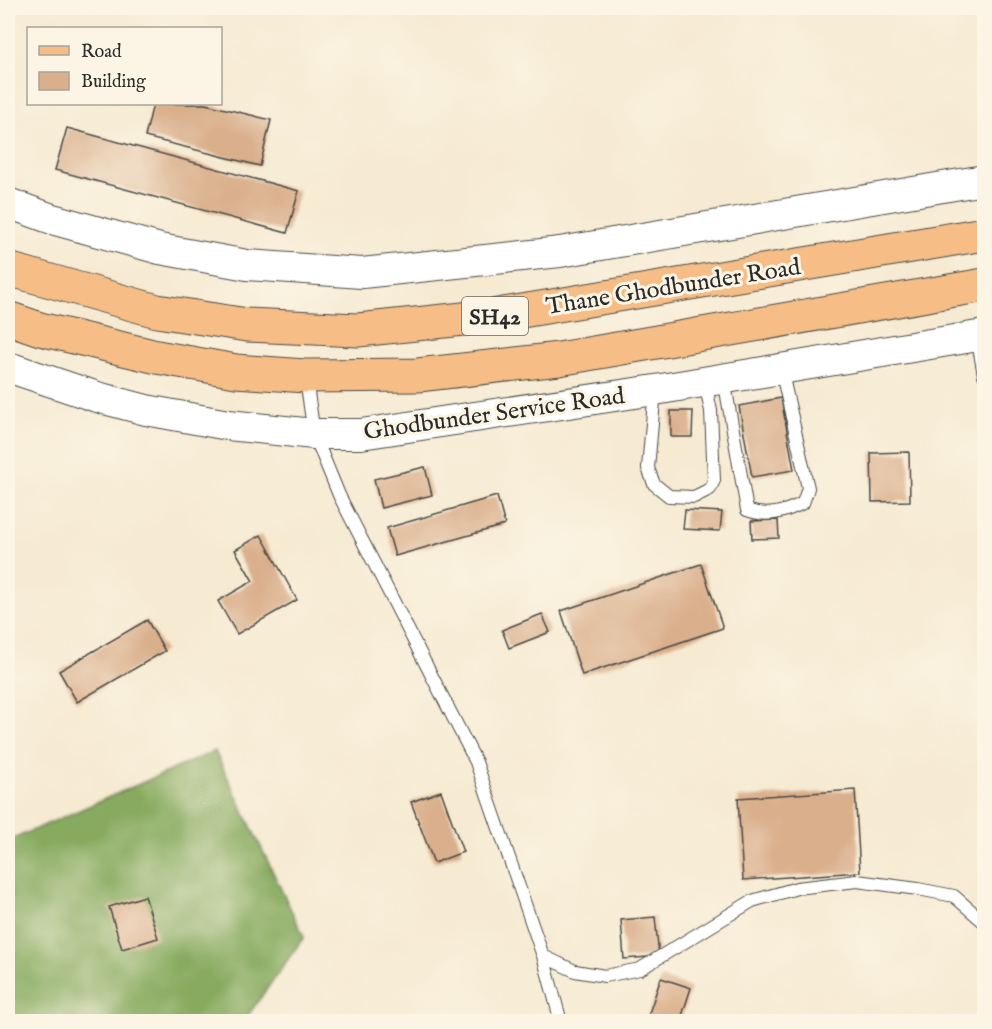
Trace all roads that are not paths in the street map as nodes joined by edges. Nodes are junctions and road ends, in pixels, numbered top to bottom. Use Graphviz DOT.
graph roads {
  1 [pos="984,180"];
  2 [pos="8,202"];
  3 [pos="984,234"];
  4 [pos="8,269"];
  5 [pos="984,285"];
  6 [pos="8,318"];
  7 [pos="981,336"];
  8 [pos="8,367"];
  9 [pos="781,369"];
  10 [pos="984,375"];
  11 [pos="305,376"];
  12 [pos="715,380"];
  13 [pos="655,390"];
  14 [pos="314,434"];
  15 [pos="984,922"];
  16 [pos="543,956"];
  17 [pos="561,1022"];
  1 -- 2 [label="street"];
  3 -- 4 [label="main road, Thane Ghodbunder Road / SH42"];
  5 -- 11 [label="main road, Thane Ghodbunder Road / SH42"];
  6 -- 11 [label="main road, Thane Ghodbunder Road / SH42"];
  7 -- 9 [label="street, Ghodbunder Service Road"];
  7 -- 10 [label="lane"];
  8 -- 14 [label="street, Ghodbunder Service Road"];
  9 -- 12 [label="street, Ghodbunder Service Road"];
  9 -- 12 [label="lane"];
  11 -- 14 [label="lane"];
  12 -- 13 [label="street, Ghodbunder Service Road"];
  12 -- 13 [label="lane"];
  13 -- 14 [label="street, Ghodbunder Service Road"];
  14 -- 16 [label="lane"];
  15 -- 16 [label="lane"];
  16 -- 17 [label="lane"];
}
